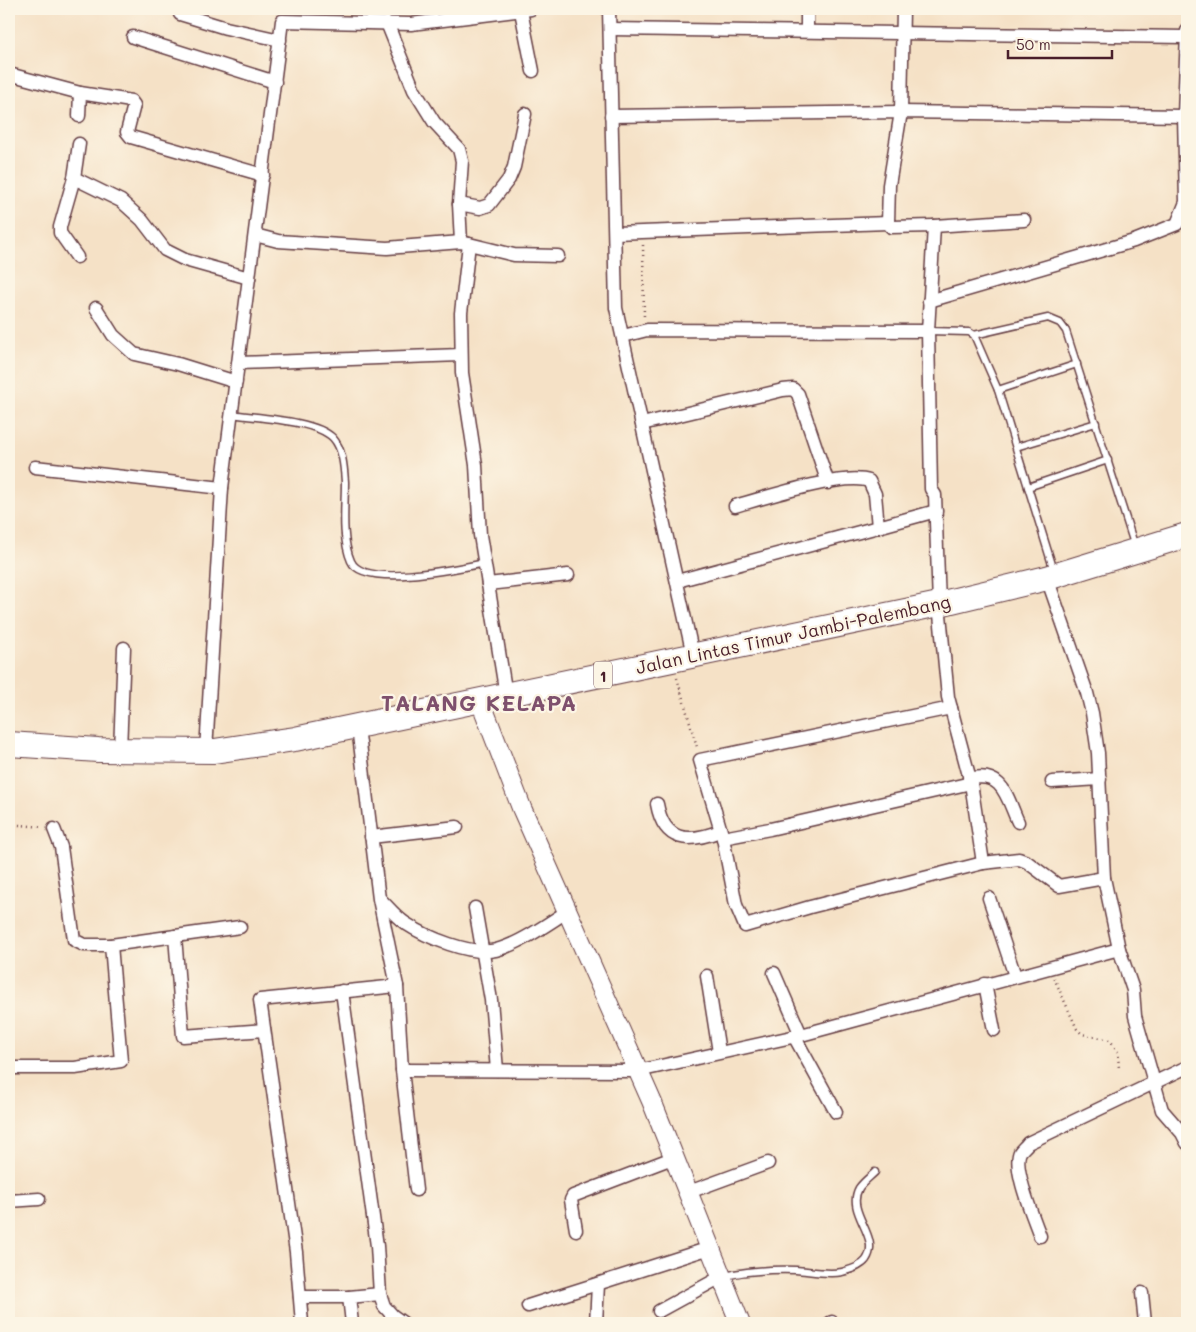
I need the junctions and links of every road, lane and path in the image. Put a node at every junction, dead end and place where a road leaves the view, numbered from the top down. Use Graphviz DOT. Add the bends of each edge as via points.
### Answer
graph roads {
  1 [pos="609,9"];
  2 [pos="807,9"];
  3 [pos="903,9"];
  4 [pos="526,10"];
  5 [pos="498,11"];
  6 [pos="180,14"];
  7 [pos="283,15"];
  8 [pos="388,23"];
  9 [pos="610,29"];
  10 [pos="807,30"];
  11 [pos="902,32"];
  12 [pos="1186,34"];
  13 [pos="133,36"];
  14 [pos="280,40"];
  15 [pos="533,71"];
  16 [pos="9,74"];
  17 [pos="275,82"];
  18 [pos="80,93"];
  19 [pos="901,112"];
  20 [pos="525,114"];
  21 [pos="79,116"];
  22 [pos="612,116"];
  23 [pos="1184,116"];
  24 [pos="79,144"];
  25 [pos="263,175"];
  26 [pos="74,178"];
  27 [pos="459,204"];
  28 [pos="1024,220"];
  29 [pos="888,223"];
  30 [pos="934,226"];
  31 [pos="642,232"];
  32 [pos="615,234"];
  33 [pos="255,235"];
  34 [pos="465,243"];
  35 [pos="558,256"];
  36 [pos="77,257"];
  37 [pos="249,278"];
  38 [pos="929,301"];
  39 [pos="96,308"];
  40 [pos="647,330"];
  41 [pos="928,331"];
  42 [pos="974,335"];
  43 [pos="623,336"];
  44 [pos="461,355"];
  45 [pos="238,363"];
  46 [pos="1077,364"];
  47 [pos="236,382"];
  48 [pos="998,390"];
  49 [pos="231,414"];
  50 [pos="1096,423"];
  51 [pos="642,424"];
  52 [pos="1016,446"];
  53 [pos="1108,460"];
  54 [pos="35,467"];
  55 [pos="828,483"];
  56 [pos="1028,487"];
  57 [pos="222,488"];
  58 [pos="735,506"];
  59 [pos="936,511"];
  60 [pos="878,527"];
  61 [pos="1187,535"];
  62 [pos="1137,552"];
  63 [pos="485,563"];
  64 [pos="568,575"];
  65 [pos="1051,577"];
  66 [pos="677,581"];
  67 [pos="488,584"];
  68 [pos="939,604"];
  69 [pos="124,648"];
  70 [pos="682,658"];
  71 [pos="506,695"];
  72 [pos="480,700"];
  73 [pos="951,708"];
  74 [pos="358,727"];
  75 [pos="9,744"];
  76 [pos="120,750"];
  77 [pos="206,752"];
  78 [pos="700,760"];
  79 [pos="1100,779"];
  80 [pos="970,781"];
  81 [pos="1052,782"];
  82 [pos="657,804"];
  83 [pos="1018,822"];
  84 [pos="9,824"];
  85 [pos="457,826"];
  86 [pos="54,829"];
  87 [pos="721,834"];
  88 [pos="371,837"];
  89 [pos="983,863"];
  90 [pos="1104,878"];
  91 [pos="989,898"];
  92 [pos="379,899"];
  93 [pos="476,908"];
  94 [pos="568,911"];
  95 [pos="240,927"];
  96 [pos="174,936"];
  97 [pos="110,944"];
  98 [pos="1119,949"];
  99 [pos="482,950"];
  100 [pos="1049,968"];
  101 [pos="774,973"];
  102 [pos="707,976"];
  103 [pos="1015,976"];
  104 [pos="985,984"];
  105 [pos="397,986"];
  106 [pos="342,991"];
  107 [pos="264,1030"];
  108 [pos="994,1030"];
  109 [pos="797,1035"];
  110 [pos="719,1052"];
  111 [pos="1187,1067"];
  112 [pos="9,1068"];
  113 [pos="402,1070"];
  114 [pos="497,1070"];
  115 [pos="1119,1070"];
  116 [pos="638,1071"];
  117 [pos="1155,1083"];
  118 [pos="836,1112"];
  119 [pos="1187,1143"];
  120 [pos="674,1157"];
  121 [pos="768,1163"];
  122 [pos="875,1172"];
  123 [pos="416,1190"];
  124 [pos="689,1192"];
  125 [pos="39,1199"];
  126 [pos="9,1201"];
  127 [pos="576,1230"];
  128 [pos="1040,1236"];
  129 [pos="710,1248"];
  130 [pos="721,1276"];
  131 [pos="598,1284"];
  132 [pos="1142,1293"];
  133 [pos="380,1294"];
  134 [pos="300,1297"];
  135 [pos="349,1298"];
  136 [pos="528,1306"];
  137 [pos="659,1311"];
  138 [pos="302,1323"];
  139 [pos="352,1323"];
  140 [pos="403,1323"];
  141 [pos="596,1323"];
  142 [pos="740,1323"];
  143 [pos="1144,1323"];
  1 -- 9 [label="street"];
  2 -- 10 [label="street"];
  3 -- 11 [label="street"];
  4 -- 5 [label="street"];
  4 -- 15 [label="street"];
  5 -- 8 [label="street" via="412,24"];
  6 -- 14 [label="street"];
  7 -- 8 [label="street"];
  7 -- 14 [label="street"];
  8 -- 27 [label="street" via="414,90 434,122 459,149 462,161"];
  9 -- 10 [label="street"];
  9 -- 22 [label="street"];
  10 -- 11 [label="street"];
  11 -- 12 [label="street"];
  11 -- 19 [label="street"];
  12 -- 23 [label="street"];
  13 -- 17 [label="street"];
  14 -- 17 [label="street"];
  16 -- 18 [label="street"];
  17 -- 25 [label="street"];
  18 -- 21 [label="street"];
  18 -- 25 [label="street" via="132,100 134,105 128,132 131,137"];
  19 -- 22 [label="street"];
  19 -- 23 [label="street"];
  19 -- 29 [label="street" via="889,185"];
  20 -- 27 [label="street" via="510,179 485,207"];
  22 -- 32 [label="street"];
  23 -- 38 [label="street" via="1186,202 1177,224 1134,241"];
  24 -- 26 [label="street"];
  25 -- 33 [label="street"];
  26 -- 36 [label="street" via="60,233"];
  26 -- 37 [label="street" via="121,201 142,220 164,250 185,260"];
  27 -- 34 [label="street"];
  28 -- 30 [label="street"];
  29 -- 30 [label="street" via="893,227"];
  29 -- 31 [label="street"];
  30 -- 38 [label="street"];
  31 -- 32 [label="street"];
  31 -- 40 [label="path"];
  32 -- 43 [label="street" via="616,308"];
  33 -- 34 [label="street" via="278,241 387,248"];
  33 -- 37 [label="street"];
  34 -- 35 [label="street" via="514,256"];
  34 -- 44 [label="street"];
  37 -- 45 [label="street"];
  38 -- 41 [label="street"];
  39 -- 47 [label="street" via="113,335 134,354"];
  40 -- 41 [label="street"];
  40 -- 43 [label="street"];
  41 -- 42 [label="lane" via="969,332"];
  41 -- 59 [label="street" via="931,490 935,495"];
  42 -- 46 [label="lane" via="1054,319 1066,331"];
  42 -- 48 [label="lane"];
  43 -- 51 [label="street"];
  44 -- 45 [label="street"];
  44 -- 63 [label="street"];
  45 -- 47 [label="street"];
  46 -- 48 [label="lane"];
  46 -- 50 [label="lane"];
  47 -- 49 [label="street"];
  48 -- 52 [label="lane"];
  49 -- 57 [label="street"];
  49 -- 63 [label="lane" via="314,427 333,438 344,469 348,550 351,561 362,572 386,575"];
  50 -- 52 [label="lane"];
  50 -- 53 [label="lane"];
  51 -- 55 [label="street" via="793,389 798,394"];
  51 -- 66 [label="street"];
  52 -- 56 [label="lane"];
  53 -- 56 [label="lane"];
  53 -- 62 [label="lane"];
  54 -- 57 [label="street"];
  55 -- 58 [label="street"];
  55 -- 60 [label="street" via="860,478 869,482 875,494"];
  56 -- 65 [label="lane"];
  57 -- 77 [label="street"];
  59 -- 60 [label="street"];
  59 -- 68 [label="street"];
  60 -- 66 [label="street"];
  61 -- 62 [label="highway, Jalan Lintas Timur Jambi-Palembang / 1"];
  62 -- 65 [label="highway, Jalan Lintas Timur Jambi-Palembang / 1"];
  63 -- 67 [label="street"];
  64 -- 67 [label="street"];
  65 -- 68 [label="highway, Jalan Lintas Timur Jambi-Palembang / 1"];
  65 -- 79 [label="street" via="1087,693"];
  66 -- 70 [label="street"];
  67 -- 71 [label="street"];
  68 -- 70 [label="highway, Jalan Lintas Timur Jambi-Palembang / 1"];
  68 -- 73 [label="street"];
  69 -- 76 [label="street"];
  70 -- 71 [label="highway, Jalan Lintas Timur Jambi-Palembang / 1"];
  70 -- 78 [label="path"];
  71 -- 72 [label="highway, Jalan Lintas Timur Jambi-Palembang / 1"];
  72 -- 74 [label="highway, Jalan Lintas Timur Jambi-Palembang / 1"];
  72 -- 94 [label="street" via="522,808"];
  73 -- 78 [label="street"];
  73 -- 80 [label="street"];
  74 -- 77 [label="highway, Jalan Lintas Timur Jambi-Palembang / 1"];
  74 -- 88 [label="street"];
  75 -- 76 [label="highway, Jalan Lintas Timur Jambi-Palembang / 1"];
  76 -- 77 [label="highway, Jalan Lintas Timur Jambi-Palembang / 1"];
  78 -- 87 [label="street"];
  79 -- 81 [label="street"];
  79 -- 90 [label="street"];
  80 -- 83 [label="street" via="985,777 996,780"];
  80 -- 87 [label="street" via="770,829"];
  80 -- 89 [label="street"];
  82 -- 87 [label="street" via="662,824 674,835 690,840"];
  84 -- 86 [label="path"];
  85 -- 88 [label="street"];
  86 -- 97 [label="street" via="61,847 74,940 84,945"];
  87 -- 89 [label="street" via="736,905 745,926"];
  88 -- 92 [label="street"];
  89 -- 90 [label="street" via="1019,859 1059,886"];
  90 -- 98 [label="street"];
  91 -- 103 [label="street"];
  92 -- 99 [label="street" via="404,922 431,938"];
  92 -- 105 [label="street"];
  93 -- 99 [label="street"];
  94 -- 99 [label="street" via="496,950"];
  94 -- 116 [label="street"];
  95 -- 96 [label="street"];
  96 -- 97 [label="street"];
  96 -- 107 [label="street" via="183,1036"];
  97 -- 112 [label="street" via="121,1060 74,1068"];
  98 -- 100 [label="street"];
  98 -- 117 [label="street" via="1133,990 1135,1016"];
  99 -- 114 [label="street" via="491,1000"];
  100 -- 103 [label="street"];
  100 -- 115 [label="path" via="1077,1029 1082,1034 1110,1040 1118,1052"];
  101 -- 109 [label="street"];
  102 -- 110 [label="street"];
  103 -- 104 [label="street"];
  104 -- 108 [label="street"];
  104 -- 109 [label="street"];
  105 -- 106 [label="street"];
  105 -- 113 [label="street"];
  106 -- 107 [label="street" via="260,1000"];
  106 -- 133 [label="street" via="378,1246"];
  107 -- 134 [label="street"];
  109 -- 110 [label="street"];
  109 -- 118 [label="street"];
  110 -- 116 [label="street"];
  111 -- 117 [label="street"];
  113 -- 114 [label="street"];
  113 -- 123 [label="street"];
  114 -- 116 [label="street"];
  116 -- 120 [label="street"];
  117 -- 119 [label="street" via="1162,1110"];
  117 -- 128 [label="street" via="1028,1143 1020,1152 1022,1186"];
  120 -- 124 [label="street"];
  120 -- 127 [label="street" via="573,1196"];
  121 -- 124 [label="street"];
  122 -- 130 [label="lane" via="856,1194 855,1204 870,1248 866,1260 858,1266 841,1272 751,1270"];
  124 -- 129 [label="street"];
  125 -- 126 [label="street"];
  129 -- 130 [label="street"];
  129 -- 131 [label="street"];
  130 -- 137 [label="street"];
  130 -- 142 [label="street"];
  131 -- 136 [label="street"];
  131 -- 141 [label="street"];
  132 -- 143 [label="street"];
  133 -- 135 [label="street"];
  133 -- 140 [label="street" via="384,1306"];
  134 -- 135 [label="street"];
  134 -- 138 [label="street"];
  135 -- 139 [label="street"];
}
